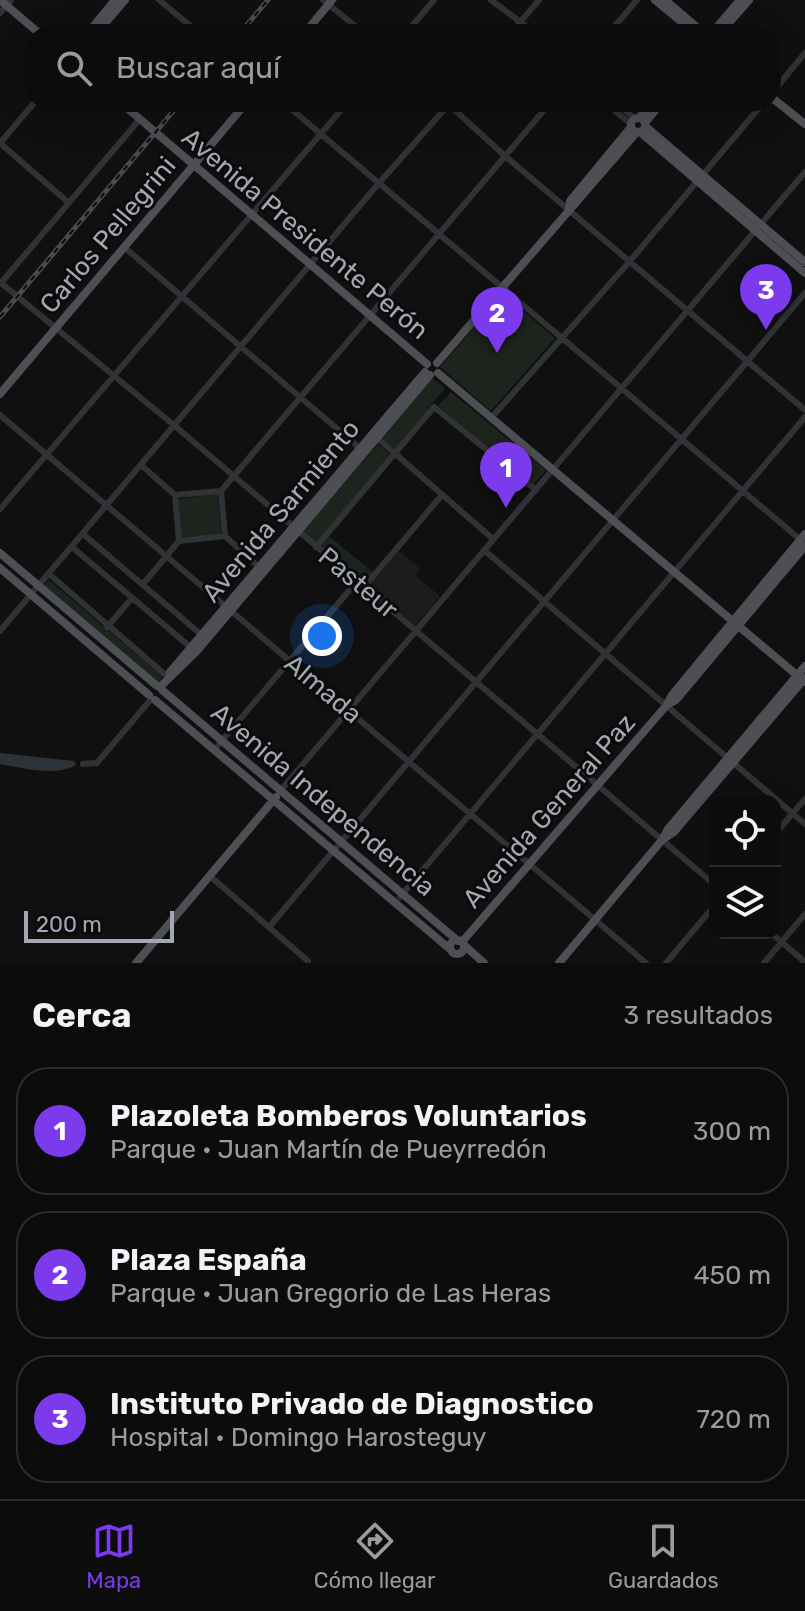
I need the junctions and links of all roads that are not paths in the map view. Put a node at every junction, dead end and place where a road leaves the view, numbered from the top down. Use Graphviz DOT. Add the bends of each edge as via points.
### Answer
graph roads {
  1 [pos="115,0"];
  2 [pos="125,0"];
  3 [pos="159,0"];
  4 [pos="434,0"];
  5 [pos="491,0"];
  6 [pos="539,0"];
  7 [pos="637,0"];
  8 [pos="655,0"];
  9 [pos="665,0"];
  10 [pos="740,0"];
  11 [pos="749,0"];
  12 [pos="6,2"];
  13 [pos="328,2"];
  14 [pos="0,13"];
  15 [pos="519,23"];
  16 [pos="29,24"];
  17 [pos="95,24"];
  18 [pos="105,24"];
  19 [pos="186,24"];
  20 [pos="312,24"];
  21 [pos="353,24"];
  22 [pos="414,24"];
  23 [pos="617,24"];
  24 [pos="684,24"];
  25 [pos="695,24"];
  26 [pos="717,24"];
  27 [pos="728,24"];
  28 [pos="805,53"];
  29 [pos="781,82"];
  30 [pos="781,100"];
  31 [pos="781,101"];
  32 [pos="26,112"];
  33 [pos="132,112"];
  34 [pos="238,112"];
  35 [pos="295,112"];
  36 [pos="340,112"];
  37 [pos="441,112"];
  38 [pos="459,112"];
  39 [pos="542,112"];
  40 [pos="619,112"];
  41 [pos="626,112"];
  42 [pos="646,112"];
  43 [pos="652,112"];
  44 [pos="756,112"];
  45 [pos="805,117"];
  46 [pos="139,120"];
  47 [pos="805,124"];
  48 [pos="638,125"];
  49 [pos="321,134"];
  50 [pos="0,143"];
  51 [pos="505,156"];
  52 [pos="194,164"];
  53 [pos="805,172"];
  54 [pos="700,178"];
  55 [pos="379,183"];
  56 [pos="69,203"];
  57 [pos="569,208"];
  58 [pos="252,214"];
  59 [pos="758,228"];
  60 [pos="439,234"];
  61 [pos="124,247"];
  62 [pos="630,261"];
  63 [pos="805,262"];
  64 [pos="311,265"];
  65 [pos="805,273"];
  66 [pos="1,283"];
  67 [pos="502,287"];
  68 [pos="805,293"];
  69 [pos="183,297"];
  70 [pos="688,311"];
  71 [pos="370,315"];
  72 [pos="56,328"];
  73 [pos="561,337"];
  74 [pos="242,347"];
  75 [pos="747,361"];
  76 [pos="432,369"];
  77 [pos="115,377"];
  78 [pos="622,389"];
  79 [pos="0,394"];
  80 [pos="301,398"];
  81 [pos="805,410"];
  82 [pos="0,415"];
  83 [pos="492,417"];
  84 [pos="805,417"];
  85 [pos="175,426"];
  86 [pos="375,436"];
  87 [pos="681,439"];
  88 [pos="363,451"];
  89 [pos="47,454"];
  90 [pos="395,454"];
  91 [pos="141,465"];
  92 [pos="554,469"];
  93 [pos="234,478"];
  94 [pos="536,490"];
  95 [pos="221,491"];
  96 [pos="743,491"];
  97 [pos="175,495"];
  98 [pos="442,495"];
  99 [pos="107,505"];
  100 [pos="0,509"];
  101 [pos="613,520"];
  102 [pos="295,529"];
  103 [pos="83,534"];
  104 [pos="225,536"];
  105 [pos="493,539"];
  106 [pos="179,541"];
  107 [pos="804,541"];
  108 [pos="72,547"];
  109 [pos="316,547"];
  110 [pos="484,550"];
  111 [pos="0,553"];
  112 [pos="167,555"];
  113 [pos="0,568"];
  114 [pos="262,569"];
  115 [pos="674,572"];
  116 [pos="49,574"];
  117 [pos="358,580"];
  118 [pos="143,584"];
  119 [pos="39,586"];
  120 [pos="364,587"];
  121 [pos="31,595"];
  122 [pos="132,598"];
  123 [pos="544,601"];
  124 [pos="228,608"];
  125 [pos="736,623"];
  126 [pos="107,627"];
  127 [pos="0,631"];
  128 [pos="416,632"];
  129 [pos="204,637"];
  130 [pos="194,650"];
  131 [pos="605,653"];
  132 [pos="289,662"];
  133 [pos="805,666"];
  134 [pos="169,678"];
  135 [pos="802,679"];
  136 [pos="475,682"];
  137 [pos="160,688"];
  138 [pos="152,698"];
  139 [pos="666,706"];
  140 [pos="348,712"];
  141 [pos="537,734"];
  142 [pos="222,740"];
  143 [pos="214,750"];
  144 [pos="730,760"];
  145 [pos="408,762"];
  146 [pos="83,764"];
  147 [pos="598,786"];
  148 [pos="281,790"];
  149 [pos="805,799"];
  150 [pos="273,800"];
  151 [pos="793,813"];
  152 [pos="470,814"];
  153 [pos="805,824"];
  154 [pos="781,827"];
  155 [pos="662,840"];
  156 [pos="341,841"];
  157 [pos="333,851"];
  158 [pos="530,865"];
  159 [pos="210,876"];
  160 [pos="709,880"];
  161 [pos="403,893"];
  162 [pos="395,904"];
  163 [pos="709,912"];
  164 [pos="805,914"];
  165 [pos="596,920"];
  166 [pos="269,927"];
  167 [pos="778,939"];
  168 [pos="782,942"];
  169 [pos="461,943"];
  170 [pos="453,952"];
  171 [pos="141,961"];
  172 [pos="308,961"];
  173 [pos="805,962"];
  174 [pos="468,963"];
  175 [pos="484,963"];
  176 [pos="559,963"];
  177 [pos="646,963"];
  178 [pos="666,963"];
  179 [pos="764,963"];
  1 -- 17 [label="main road"];
  2 -- 18 [label="main road"];
  3 -- 19 [label="street"];
  4 -- 22 [label="street"];
  5 -- 15 [label="street"];
  6 -- 15 [label="street"];
  7 -- 23 [label="street"];
  8 -- 24 [label="main road"];
  9 -- 25 [label="main road"];
  10 -- 26 [label="main road"];
  11 -- 27 [label="main road"];
  12 -- 14 [label="street"];
  12 -- 16 [label="main road"];
  13 -- 20 [label="main road"];
  13 -- 21 [label="street"];
  28 -- 29 [label="street"];
  30 -- 45 [label="main road"];
  31 -- 47 [label="main road"];
  32 -- 50 [label="street"];
  33 -- 46 [label="main road, Avenida Presidente Perón"];
  34 -- 52 [label="main road, Carlos Pellegrini"];
  35 -- 49 [label="street"];
  36 -- 49 [label="street"];
  37 -- 55 [label="street"];
  38 -- 51 [label="street"];
  39 -- 51 [label="street"];
  40 -- 48 [label="street"];
  41 -- 48 [label="street"];
  42 -- 48 [label="main road, Avenida Sarmiento"];
  43 -- 48 [label="main road, Avenida Sarmiento"];
  44 -- 54 [label="street"];
  46 -- 52 [label="main road, Avenida Presidente Perón"];
  46 -- 56 [label="street"];
  48 -- 54 [label="main road"];
  48 -- 57 [label="main road, Avenida Sarmiento"];
  49 -- 55 [label="street"];
  49 -- 58 [label="street"];
  50 -- 56 [label="street"];
  51 -- 57 [label="street"];
  51 -- 60 [label="street"];
  52 -- 58 [label="main road, Avenida Presidente Perón"];
  52 -- 61 [label="main road, Carlos Pellegrini"];
  53 -- 59 [label="street"];
  54 -- 59 [label="main road"];
  54 -- 62 [label="street"];
  55 -- 60 [label="street"];
  55 -- 64 [label="street"];
  56 -- 66 [label="street"];
  57 -- 62 [label="street"];
  57 -- 67 [label="main road, Avenida Sarmiento"];
  58 -- 64 [label="main road, Avenida Presidente Perón"];
  58 -- 69 [label="street"];
  59 -- 63 [label="main road"];
  59 -- 65 [label="main road"];
  59 -- 70 [label="street"];
  60 -- 67 [label="street"];
  60 -- 71 [label="street"];
  61 -- 69 [label="street"];
  61 -- 72 [label="main road, Carlos Pellegrini"];
  62 -- 70 [label="street"];
  62 -- 73 [label="street"];
  64 -- 71 [label="main road, Avenida Presidente Perón"];
  64 -- 74 [label="street"];
  66 -- 72 [label="street, Pasteur"];
  67 -- 73 [label="street"];
  67 -- 76 [label="main road, Avenida Sarmiento"];
  68 -- 75 [label="street"];
  69 -- 74 [label="street"];
  69 -- 77 [label="street"];
  70 -- 75 [label="street"];
  70 -- 78 [label="street"];
  71 -- 76 [label="main road, Avenida Presidente Perón"];
  71 -- 80 [label="street"];
  72 -- 77 [label="street, Pasteur"];
  72 -- 79 [label="main road, Carlos Pellegrini"];
  73 -- 78 [label="street"];
  73 -- 83 [label="street"];
  74 -- 80 [label="street"];
  74 -- 85 [label="street"];
  75 -- 81 [label="street"];
  75 -- 87 [label="street"];
  76 -- 83 [label="main road, Avenida Presidente Perón"];
  76 -- 86 [label="main road, Avenida Sarmiento"];
  77 -- 85 [label="street, Pasteur"];
  77 -- 89 [label="street"];
  78 -- 87 [label="street"];
  78 -- 92 [label="street"];
  80 -- 88 [label="street"];
  80 -- 93 [label="street"];
  82 -- 89 [label="street, Almada"];
  83 -- 92 [label="main road, Avenida Presidente Perón"];
  84 -- 96 [label="street"];
  85 -- 91 [label="street"];
  85 -- 93 [label="street, Pasteur"];
  86 -- 88 [label="main road, Avenida Sarmiento"];
  86 -- 90 [label="street"];
  87 -- 96 [label="street"];
  87 -- 101 [label="street"];
  88 -- 102 [label="main road, Avenida Sarmiento"];
  89 -- 99 [label="street, Almada"];
  89 -- 100 [label="street"];
  90 -- 94 [label="street" via="434,407"];
  90 -- 98 [label="street"];
  90 -- 109 [label="street"];
  91 -- 97 [label="street"];
  91 -- 99 [label="street"];
  92 -- 94 [label="street"];
  92 -- 101 [label="main road, Avenida Presidente Perón"];
  93 -- 95 [label="street"];
  93 -- 102 [label="street, Pasteur"];
  94 -- 105 [label="street"];
  95 -- 97 [label="street"];
  95 -- 104 [label="street"];
  96 -- 107 [label="street"];
  96 -- 115 [label="street"];
  97 -- 106 [label="street"];
  98 -- 105 [label="street"];
  98 -- 120 [label="street"];
  99 -- 103 [label="street"];
  99 -- 112 [label="street, Almada"];
  101 -- 115 [label="main road, Avenida Presidente Perón"];
  101 -- 123 [label="street"];
  102 -- 109 [label="street, Pasteur"];
  102 -- 114 [label="main road, Avenida Sarmiento"];
  103 -- 108 [label="street"];
  103 -- 118 [label="street"];
  104 -- 106 [label="street"];
  104 -- 114 [label="street"];
  105 -- 110 [label="street"];
  106 -- 112 [label="street"];
  107 -- 125 [label="main road, Avenida General Paz"];
  108 -- 116 [label="street"];
  108 -- 122 [label="street"];
  109 -- 117 [label="street, Pasteur"];
  110 -- 123 [label="street"];
  110 -- 128 [label="street"];
  111 -- 119 [label="main road, Avenida Independencia"];
  112 -- 118 [label="street"];
  112 -- 124 [label="street, Almada"];
  113 -- 121 [label="main road, Avenida Independencia"];
  114 -- 124 [label="main road, Avenida Sarmiento"];
  115 -- 125 [label="main road, Avenida Presidente Perón"];
  115 -- 131 [label="street"];
  116 -- 119 [label="street"];
  116 -- 126 [label="street"];
  117 -- 120 [label="street, Pasteur"];
  117 -- 132 [label="street"];
  118 -- 129 [label="street"];
  119 -- 121 [label="street"];
  119 -- 137 [label="main road, Avenida Independencia"];
  120 -- 128 [label="street, Pasteur"];
  121 -- 127 [label="street"];
  121 -- 138 [label="main road, Avenida Independencia"];
  122 -- 126 [label="street"];
  122 -- 130 [label="street"];
  123 -- 131 [label="street"];
  123 -- 136 [label="street"];
  124 -- 129 [label="main road, Avenida Sarmiento"];
  124 -- 132 [label="street, Almada"];
  125 -- 135 [label="main road, Avenida Presidente Perón"];
  125 -- 139 [label="main road, Avenida General Paz"];
  126 -- 134 [label="street"];
  128 -- 136 [label="street, Pasteur"];
  128 -- 140 [label="street"];
  129 -- 130 [label="main road, Avenida Sarmiento"];
  130 -- 134 [label="main road, Avenida Sarmiento"];
  131 -- 139 [label="street"];
  131 -- 141 [label="street"];
  132 -- 140 [label="street, Almada"];
  132 -- 142 [label="street"];
  133 -- 135 [label="main road"];
  134 -- 137 [label="main road, Avenida Sarmiento"];
  135 -- 144 [label="main road"];
  136 -- 141 [label="street, Pasteur"];
  136 -- 145 [label="street"];
  137 -- 138 [label="main road, Avenida Sarmiento" via="151,687"];
  137 -- 142 [label="main road, Avenida Independencia"];
  138 -- 143 [label="main road, Avenida Independencia"];
  138 -- 146 [label="street" via="97,763"];
  139 -- 144 [label="street"];
  139 -- 147 [label="main road, Avenida General Paz"];
  140 -- 145 [label="street, Almada"];
  140 -- 148 [label="street"];
  141 -- 147 [label="street, Pasteur"];
  141 -- 152 [label="street"];
  142 -- 143 [label="street"];
  142 -- 148 [label="main road, Avenida Independencia"];
  143 -- 150 [label="main road, Avenida Independencia"];
  144 -- 151 [label="street"];
  144 -- 155 [label="main road"];
  145 -- 152 [label="street, Almada"];
  145 -- 156 [label="street"];
  147 -- 155 [label="street, Pasteur"];
  147 -- 158 [label="main road, Avenida General Paz"];
  148 -- 150 [label="main road"];
  148 -- 156 [label="main road, Avenida Independencia"];
  149 -- 151 [label="street"];
  150 -- 157 [label="main road, Avenida Independencia"];
  150 -- 159 [label="main road"];
  151 -- 153 [label="street"];
  151 -- 154 [label="street"];
  152 -- 158 [label="street, Almada"];
  152 -- 161 [label="street"];
  155 -- 160 [label="street, Pasteur"];
  155 -- 165 [label="main road"];
  156 -- 157 [label="street"];
  156 -- 161 [label="main road, Avenida Independencia"];
  157 -- 162 [label="main road, Avenida Independencia"];
  157 -- 166 [label="street"];
  158 -- 165 [label="street, Almada"];
  158 -- 169 [label="main road, Avenida General Paz"];
  159 -- 166 [label="street"];
  159 -- 171 [label="main road"];
  161 -- 162 [label="street"];
  161 -- 169 [label="main road, Avenida Independencia"];
  162 -- 170 [label="main road, Avenida Independencia"];
  163 -- 178 [label="street"];
  164 -- 168 [label="street"];
  165 -- 176 [label="main road"];
  165 -- 177 [label="street, Almada"];
  166 -- 172 [label="street"];
  167 -- 168 [label="street"];
  168 -- 173 [label="street"];
  168 -- 179 [label="street"];
  169 -- 170 [label="main road, Avenida General Paz" via="453,942"];
  169 -- 175 [label="main road, Avenida Independencia"];
  170 -- 174 [label="main road, Avenida Independencia"];
}
